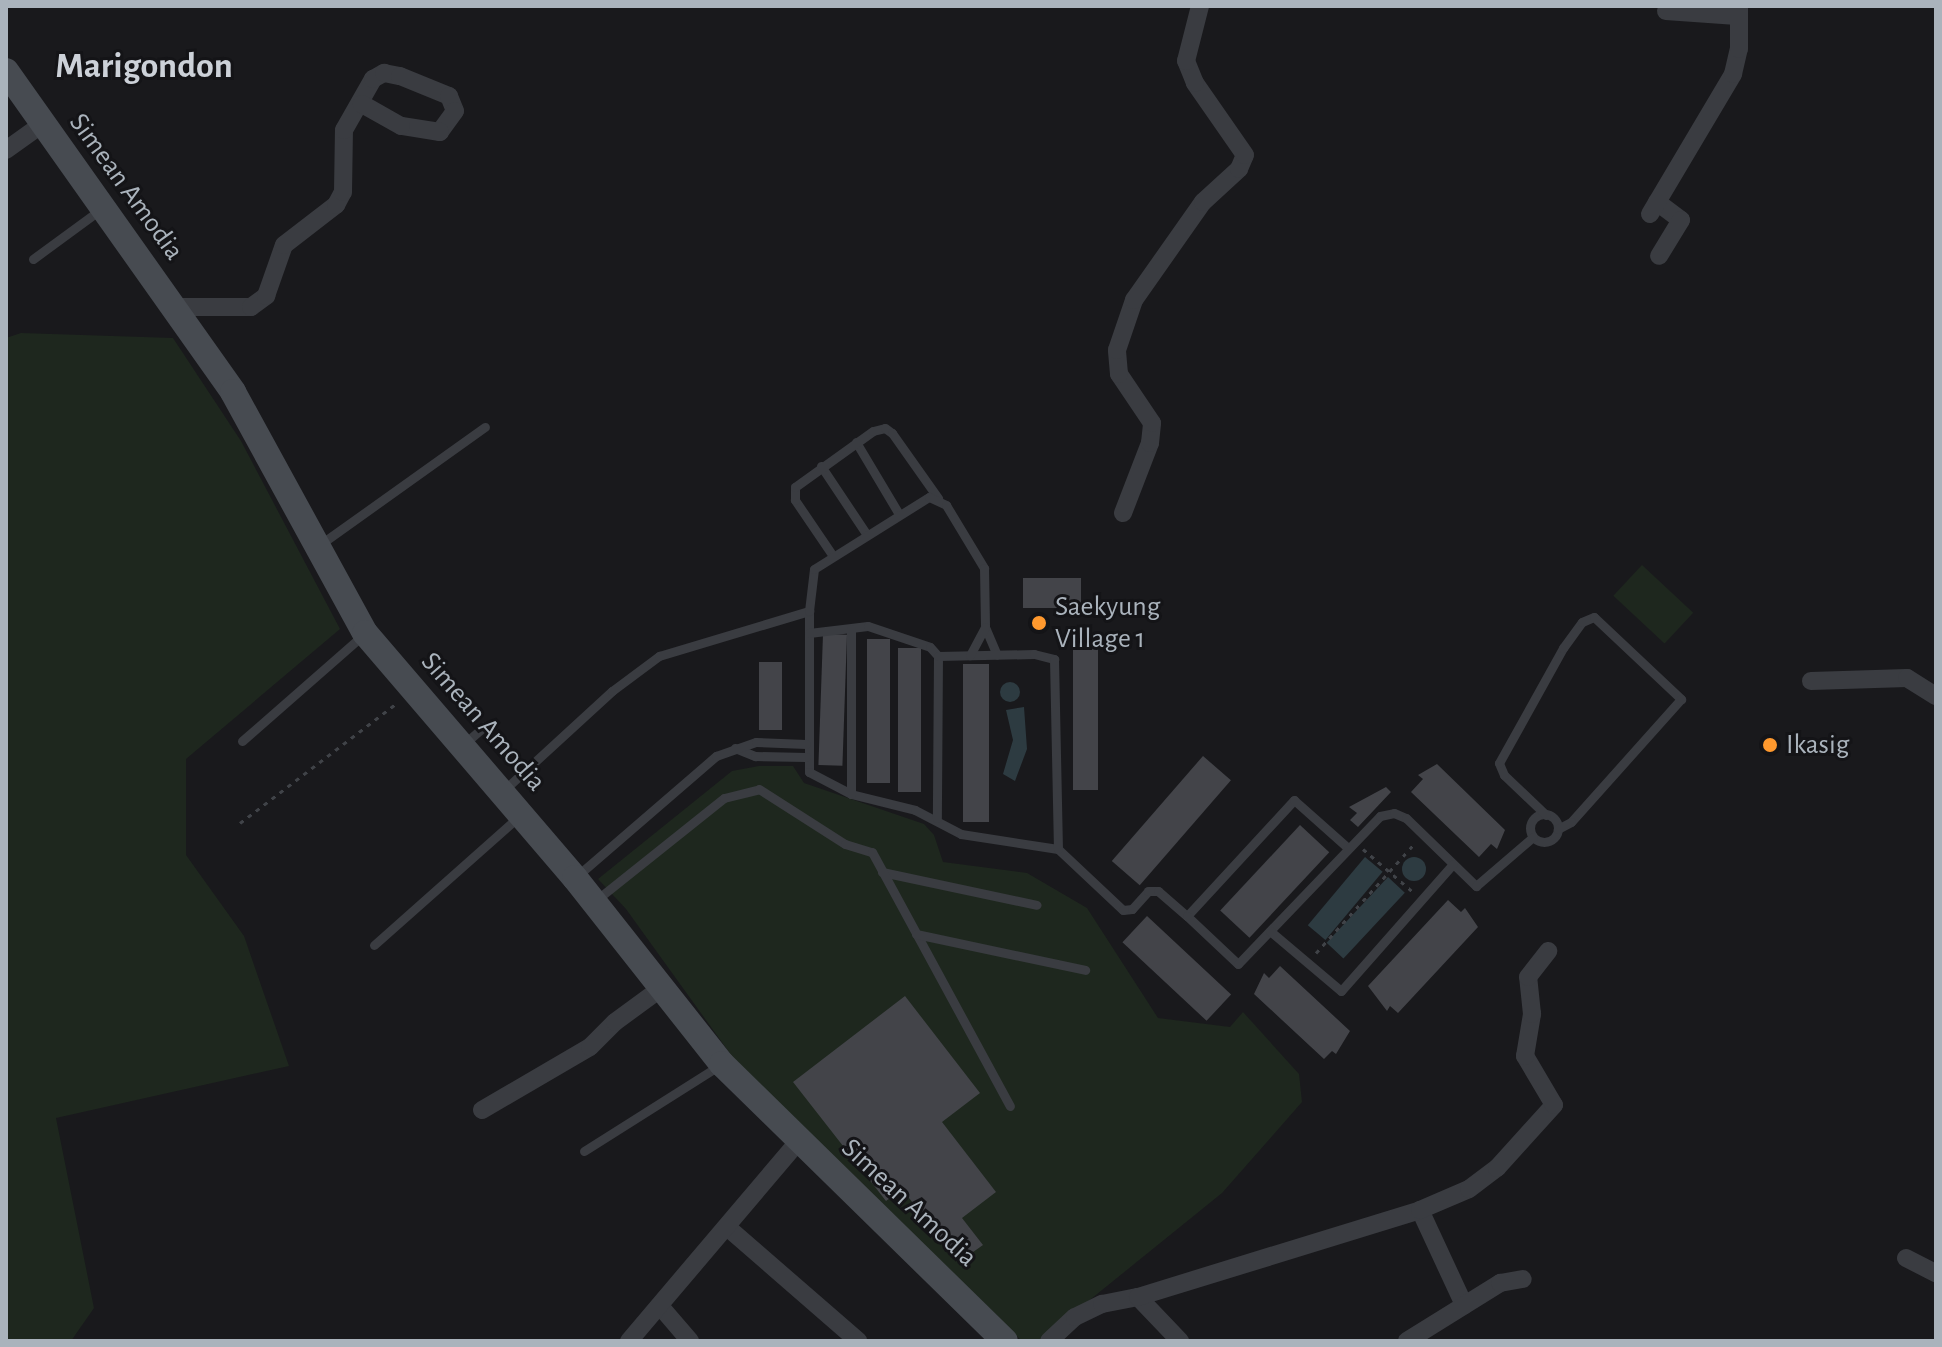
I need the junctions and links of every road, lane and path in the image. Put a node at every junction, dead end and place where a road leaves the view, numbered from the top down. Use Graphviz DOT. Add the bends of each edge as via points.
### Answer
graph roads {
  1 [pos="1200,6"];
  2 [pos="1666,11"];
  3 [pos="1738,11"];
  4 [pos="6,71"];
  5 [pos="362,104"];
  6 [pos="41,125"];
  7 [pos="6,150"];
  8 [pos="100,210"];
  9 [pos="1659,256"];
  10 [pos="33,259"];
  11 [pos="174,307"];
  12 [pos="485,427"];
  13 [pos="856,442"];
  14 [pos="821,466"];
  15 [pos="938,498"];
  16 [pos="1123,513"];
  17 [pos="899,514"];
  18 [pos="867,535"];
  19 [pos="316,548"];
  20 [pos="833,556"];
  21 [pos="809,611"];
  22 [pos="985,627"];
  23 [pos="851,629"];
  24 [pos="365,633"];
  25 [pos="809,633"];
  26 [pos="970,655"];
  27 [pos="997,655"];
  28 [pos="938,656"];
  29 [pos="1811,681"];
  30 [pos="413,691"];
  31 [pos="1936,696"];
  32 [pos="485,726"];
  33 [pos="242,741"];
  34 [pos="806,744"];
  35 [pos="462,746"];
  36 [pos="735,748"];
  37 [pos="806,757"];
  38 [pos="501,792"];
  39 [pos="851,794"];
  40 [pos="521,815"];
  41 [pos="1546,815"];
  42 [pos="937,818"];
  43 [pos="240,823"];
  44 [pos="1558,829"];
  45 [pos="1423,834"];
  46 [pos="1533,837"];
  47 [pos="1351,845"];
  48 [pos="1058,849"];
  49 [pos="1453,864"];
  50 [pos="1388,871"];
  51 [pos="882,872"];
  52 [pos="575,878"];
  53 [pos="1422,900"];
  54 [pos="594,902"];
  55 [pos="1037,905"];
  56 [pos="1187,916"];
  57 [pos="1270,931"];
  58 [pos="916,934"];
  59 [pos="374,945"];
  60 [pos="1548,951"];
  61 [pos="1307,963"];
  62 [pos="1085,970"];
  63 [pos="664,986"];
  64 [pos="722,1064"];
  65 [pos="1010,1106"];
  66 [pos="482,1110"];
  67 [pos="797,1143"];
  68 [pos="584,1151"];
  69 [pos="1420,1210"];
  70 [pos="727,1227"];
  71 [pos="1906,1258"];
  72 [pos="1936,1273"];
  73 [pos="1523,1279"];
  74 [pos="1138,1297"];
  75 [pos="1464,1305"];
  76 [pos="660,1306"];
  77 [pos="629,1341"];
  78 [pos="690,1341"];
  79 [pos="858,1341"];
  80 [pos="1005,1341"];
  81 [pos="1049,1341"];
  82 [pos="1180,1341"];
  83 [pos="1407,1341"];
  1 -- 16 [label="street" via="1186,61 1195,83 1245,155 1239,169 1203,202 1130,313 1117,350 1119,374 1152,423 1150,443"];
  2 -- 3 [label="street"];
  3 -- 9 [label="street" via="1739,49 1733,74 1654,208 1681,220"];
  4 -- 6 [label="street, Simean Amodia"];
  5 -- 5 [label="street" via="401,126 440,132 455,111 449,96 384,73 368,84"];
  5 -- 11 [label="street" via="344,130 343,192 336,205 284,245 266,296 251,307"];
  6 -- 7 [label="street"];
  6 -- 8 [label="street, Simean Amodia"];
  8 -- 10 [label="lane"];
  8 -- 11 [label="street, Simean Amodia"];
  11 -- 19 [label="street, Simean Amodia" via="259,434"];
  12 -- 19 [label="lane"];
  13 -- 14 [label="lane"];
  13 -- 15 [label="lane" via="885,428"];
  13 -- 17 [label="lane"];
  14 -- 18 [label="lane"];
  14 -- 20 [label="lane" via="800,480 795,500"];
  15 -- 17 [label="lane" via="929,497"];
  15 -- 22 [label="lane" via="984,568"];
  17 -- 18 [label="lane"];
  18 -- 20 [label="lane"];
  19 -- 24 [label="street, Simean Amodia"];
  20 -- 21 [label="lane" via="814,569"];
  21 -- 25 [label="lane"];
  21 -- 38 [label="lane" via="659,656 640,667"];
  22 -- 26 [label="lane"];
  22 -- 27 [label="lane"];
  23 -- 25 [label="lane"];
  23 -- 28 [label="lane" via="868,626 910,639"];
  23 -- 39 [label="lane"];
  24 -- 30 [label="street, Simean Amodia"];
  24 -- 33 [label="lane"];
  25 -- 34 [label="lane"];
  26 -- 27 [label="lane"];
  26 -- 28 [label="lane"];
  27 -- 48 [label="lane" via="1054,659"];
  28 -- 42 [label="lane"];
  29 -- 31 [label="street" via="1907,678"];
  30 -- 35 [label="street, Simean Amodia"];
  30 -- 43 [label="path"];
  32 -- 35 [label="lane"];
  34 -- 36 [label="lane" via="756,742"];
  34 -- 37 [label="lane"];
  35 -- 38 [label="street, Simean Amodia"];
  36 -- 37 [label="lane" via="755,756"];
  36 -- 52 [label="lane" via="716,756"];
  37 -- 39 [label="lane" via="814,777"];
  38 -- 40 [label="street, Simean Amodia"];
  39 -- 42 [label="lane"];
  40 -- 52 [label="street, Simean Amodia"];
  40 -- 59 [label="lane"];
  41 -- 44 [label="lane"];
  41 -- 44 [label="lane" via="1504,775 1499,763 1563,648 1582,622 1594,617 1681,699 1571,822"];
  41 -- 46 [label="lane" via="1532,821"];
  42 -- 48 [label="lane" via="961,834"];
  44 -- 46 [label="lane" via="1545,842"];
  45 -- 47 [label="lane" via="1394,813 1380,816"];
  45 -- 49 [label="lane"];
  45 -- 50 [label="path"];
  46 -- 49 [label="lane" via="1476,886"];
  47 -- 50 [label="path"];
  47 -- 56 [label="lane" via="1294,800"];
  47 -- 57 [label="lane"];
  48 -- 56 [label="lane" via="1123,910 1132,909 1148,891 1158,891"];
  49 -- 53 [label="lane"];
  50 -- 53 [label="path"];
  50 -- 61 [label="path"];
  51 -- 54 [label="lane" via="872,852 845,844 759,789 724,798"];
  51 -- 55 [label="lane"];
  51 -- 58 [label="lane"];
  52 -- 54 [label="street, Simean Amodia"];
  53 -- 61 [label="lane" via="1341,991"];
  54 -- 63 [label="street, Simean Amodia"];
  56 -- 57 [label="lane" via="1238,964"];
  57 -- 61 [label="lane"];
  58 -- 62 [label="lane"];
  58 -- 65 [label="lane"];
  60 -- 69 [label="street" via="1528,977 1532,1014 1525,1056 1554,1105 1497,1168 1469,1189"];
  63 -- 64 [label="street, Simean Amodia"];
  63 -- 66 [label="street" via="590,1047"];
  64 -- 67 [label="street, Simean Amodia"];
  64 -- 68 [label="lane"];
  67 -- 70 [label="street"];
  67 -- 80 [label="street, Simean Amodia" via="905,1238"];
  69 -- 74 [label="street"];
  69 -- 75 [label="street"];
  70 -- 76 [label="street"];
  70 -- 79 [label="street"];
  71 -- 72 [label="street"];
  73 -- 75 [label="street" via="1500,1283"];
  74 -- 81 [label="street" via="1102,1304 1075,1317"];
  74 -- 82 [label="street"];
  75 -- 83 [label="street"];
  76 -- 77 [label="street"];
  76 -- 78 [label="street"];
}
